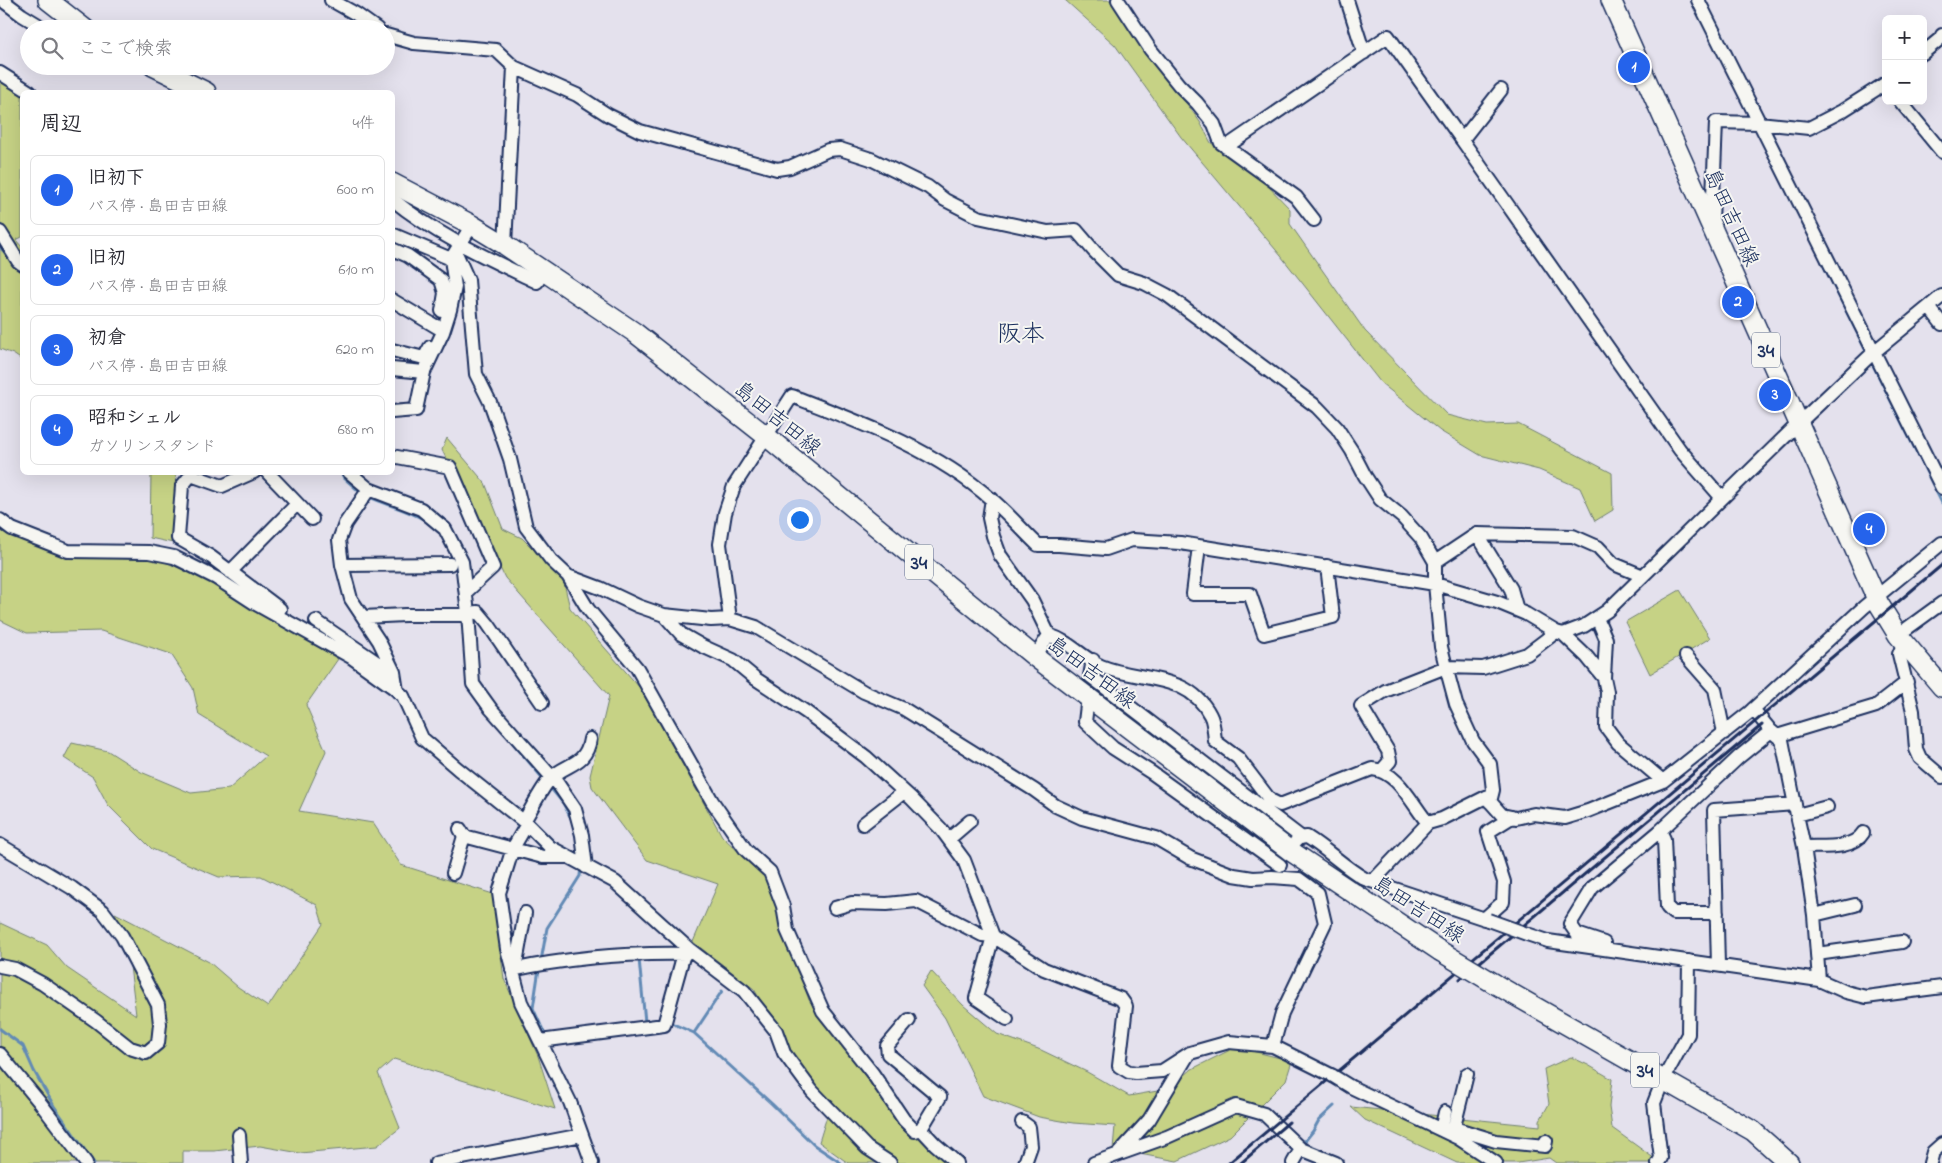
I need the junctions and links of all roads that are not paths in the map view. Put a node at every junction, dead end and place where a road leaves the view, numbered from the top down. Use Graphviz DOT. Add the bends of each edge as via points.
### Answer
graph roads {
  1 [pos="2,0"];
  2 [pos="48,0"];
  3 [pos="331,0"];
  4 [pos="1118,0"];
  5 [pos="1347,0"];
  6 [pos="1611,0"];
  7 [pos="1698,0"];
  8 [pos="30,20"];
  9 [pos="74,20"];
  10 [pos="364,20"];
  11 [pos="1942,37"];
  12 [pos="395,38"];
  13 [pos="1927,50"];
  14 [pos="1364,53"];
  15 [pos="514,67"];
  16 [pos="0,73"];
  17 [pos="171,75"];
  18 [pos="1882,86"];
  19 [pos="27,90"];
  20 [pos="202,90"];
  21 [pos="1502,90"];
  22 [pos="1903,105"];
  23 [pos="1759,123"];
  24 [pos="1462,140"];
  25 [pos="1226,147"];
  26 [pos="1942,152"];
  27 [pos="395,186"];
  28 [pos="395,201"];
  29 [pos="1314,220"];
  30 [pos="1712,228"];
  31 [pos="0,232"];
  32 [pos="395,234"];
  33 [pos="462,242"];
  34 [pos="505,245"];
  35 [pos="395,250"];
  36 [pos="20,262"];
  37 [pos="544,271"];
  38 [pos="1942,296"];
  39 [pos="395,302"];
  40 [pos="1929,307"];
  41 [pos="1942,324"];
  42 [pos="444,327"];
  43 [pos="395,351"];
  44 [pos="1874,352"];
  45 [pos="395,369"];
  46 [pos="424,372"];
  47 [pos="395,412"];
  48 [pos="1798,424"];
  49 [pos="766,436"];
  50 [pos="395,457"];
  51 [pos="191,475"];
  52 [pos="191,475"];
  53 [pos="247,475"];
  54 [pos="270,475"];
  55 [pos="352,475"];
  56 [pos="1942,488"];
  57 [pos="368,489"];
  58 [pos="1722,498"];
  59 [pos="992,500"];
  60 [pos="297,504"];
  61 [pos="312,519"];
  62 [pos="0,520"];
  63 [pos="1477,534"];
  64 [pos="1942,543"];
  65 [pos="1200,546"];
  66 [pos="1435,562"];
  67 [pos="450,564"];
  68 [pos="342,565"];
  69 [pos="1328,566"];
  70 [pos="230,572"];
  71 [pos="568,576"];
  72 [pos="1643,576"];
  73 [pos="1435,584"];
  74 [pos="466,592"];
  75 [pos="1876,598"];
  76 [pos="1942,603"];
  77 [pos="1517,610"];
  78 [pos="465,614"];
  79 [pos="664,615"];
  80 [pos="363,617"];
  81 [pos="1597,618"];
  82 [pos="730,619"];
  83 [pos="316,621"];
  84 [pos="297,626"];
  85 [pos="1560,633"];
  86 [pos="1049,635"];
  87 [pos="1901,639"];
  88 [pos="1686,656"];
  89 [pos="1034,657"];
  90 [pos="1092,660"];
  91 [pos="1446,667"];
  92 [pos="394,674"];
  93 [pos="1604,678"];
  94 [pos="1907,682"];
  95 [pos="1942,687"];
  96 [pos="397,691"];
  97 [pos="1088,697"];
  98 [pos="542,703"];
  99 [pos="1753,709"];
  100 [pos="1724,733"];
  101 [pos="1774,734"];
  102 [pos="590,739"];
  103 [pos="1382,770"];
  104 [pos="1942,777"];
  105 [pos="550,778"];
  106 [pos="1663,781"];
  107 [pos="1704,790"];
  108 [pos="904,792"];
  109 [pos="1490,802"];
  110 [pos="1827,806"];
  111 [pos="1796,809"];
  112 [pos="1714,810"];
  113 [pos="1512,817"];
  114 [pos="970,821"];
  115 [pos="526,822"];
  116 [pos="1428,823"];
  117 [pos="863,824"];
  118 [pos="1660,831"];
  119 [pos="1863,834"];
  120 [pos="948,839"];
  121 [pos="0,844"];
  122 [pos="513,848"];
  123 [pos="1804,848"];
  124 [pos="1290,851"];
  125 [pos="578,863"];
  126 [pos="453,873"];
  127 [pos="1272,877"];
  128 [pos="1374,881"];
  129 [pos="1855,905"];
  130 [pos="834,908"];
  131 [pos="1717,912"];
  132 [pos="525,913"];
  133 [pos="1814,915"];
  134 [pos="1486,920"];
  135 [pos="992,936"];
  136 [pos="1902,942"];
  137 [pos="687,952"];
  138 [pos="1817,954"];
  139 [pos="1644,955"];
  140 [pos="1689,961"];
  141 [pos="1718,964"];
  142 [pos="0,966"];
  143 [pos="513,969"];
  144 [pos="1819,980"];
  145 [pos="1942,986"];
  146 [pos="1007,1019"];
  147 [pos="909,1020"];
  148 [pos="545,1040"];
  149 [pos="1273,1046"];
  150 [pos="1190,1053"];
  151 [pos="0,1054"];
  152 [pos="1467,1074"];
  153 [pos="1663,1080"];
  154 [pos="1445,1112"];
  155 [pos="1022,1122"];
  156 [pos="921,1129"];
  157 [pos="1449,1131"];
  158 [pos="239,1135"];
  159 [pos="582,1136"];
  160 [pos="1546,1140"];
  161 [pos="1942,1144"];
  162 [pos="1298,1151"];
  163 [pos="1117,1155"];
  164 [pos="460,1161"];
  165 [pos="86,1163"];
  166 [pos="242,1163"];
  167 [pos="436,1163"];
  168 [pos="592,1163"];
  169 [pos="890,1163"];
  170 [pos="956,1163"];
  171 [pos="1024,1163"];
  172 [pos="1094,1163"];
  173 [pos="1336,1163"];
  174 [pos="1496,1163"];
  175 [pos="1658,1163"];
  176 [pos="1789,1163"];
  177 [pos="1930,1163"];
  1 -- 8 [label="street"];
  2 -- 9 [label="main road"];
  3 -- 10 [label="street"];
  4 -- 25 [label="street" via="1150,49 1214,124 1221,143"];
  5 -- 14 [label="street"];
  6 -- 30 [label="main road, 島田吉田線 / 34"];
  7 -- 23 [label="street"];
  11 -- 13 [label="street"];
  12 -- 15 [label="street" via="414,43 496,50"];
  14 -- 24 [label="street" via="1388,36"];
  14 -- 25 [label="street"];
  15 -- 34 [label="street"];
  15 -- 66 [label="street" via="577,95 608,116 640,131 777,169 790,167 828,150 840,149 871,159 928,187 944,200 978,217 1048,232 1076,230 1118,275 1167,295 1316,407 1337,428 1380,499 1421,538"];
  16 -- 19 [label="street"];
  17 -- 20 [label="main road"];
  18 -- 23 [label="street" via="1809,128"];
  21 -- 24 [label="street"];
  22 -- 26 [label="street"];
  23 -- 30 [label="street" via="1716,122"];
  23 -- 44 [label="street"];
  24 -- 58 [label="street" via="1680,450"];
  25 -- 29 [label="street" via="1296,197"];
  27 -- 33 [label="main road, 島田吉田線 / 34"];
  28 -- 33 [label="street"];
  30 -- 48 [label="main road, 島田吉田線 / 34"];
  31 -- 36 [label="street"];
  32 -- 33 [label="street"];
  33 -- 34 [label="main road, 島田吉田線 / 34"];
  33 -- 37 [label="street" via="537,282"];
  33 -- 42 [label="street" via="455,288"];
  33 -- 71 [label="street" via="476,374 490,402 510,459 526,527"];
  34 -- 37 [label="main road, 島田吉田線 / 34"];
  35 -- 42 [label="street" via="441,280"];
  37 -- 49 [label="main road, 島田吉田線 / 34" via="634,332"];
  38 -- 40 [label="street"];
  39 -- 42 [label="street" via="437,327"];
  40 -- 41 [label="street"];
  40 -- 44 [label="street"];
  42 -- 43 [label="street" via="424,358"];
  42 -- 46 [label="street"];
  44 -- 48 [label="street"];
  44 -- 56 [label="street"];
  45 -- 46 [label="street"];
  46 -- 47 [label="street" via="416,410"];
  48 -- 58 [label="street"];
  48 -- 75 [label="main road, 島田吉田線 / 34"];
  49 -- 59 [label="street" via="792,396 876,428 933,458"];
  49 -- 82 [label="street" via="734,486 725,514 720,544"];
  49 -- 89 [label="main road, 島田吉田線 / 34"];
  50 -- 74 [label="street" via="450,467 493,567"];
  51 -- 53 [label="street" via="222,486"];
  52 -- 70 [label="street" via="182,486 178,538"];
  54 -- 60 [label="street"];
  55 -- 57 [label="street"];
  57 -- 68 [label="street" via="345,524 340,540"];
  57 -- 74 [label="street" via="421,509 444,528 462,562"];
  58 -- 72 [label="street"];
  59 -- 65 [label="street" via="1038,545 1106,549 1132,540"];
  59 -- 86 [label="street" via="989,518 1000,555 1032,600"];
  60 -- 61 [label="street"];
  60 -- 70 [label="street"];
  62 -- 84 [label="street" via="12,529 68,551 149,552 174,557"];
  63 -- 66 [label="street"];
  63 -- 72 [label="street" via="1573,536 1598,547 1614,564"];
  63 -- 77 [label="street" via="1511,588"];
  64 -- 75 [label="street"];
  65 -- 69 [label="street"];
  65 -- 69 [label="street" via="1193,594 1250,594 1264,634 1333,617"];
  66 -- 73 [label="street"];
  67 -- 68 [label="street"];
  68 -- 80 [label="street" via="351,599"];
  69 -- 73 [label="street"];
  70 -- 84 [label="street" via="296,620"];
  71 -- 79 [label="street"];
  71 -- 156 [label="street" via="588,609 637,668 712,802 746,850 770,872 783,906 787,930 823,1011 873,1074 904,1120 915,1131"];
  72 -- 81 [label="street"];
  73 -- 77 [label="street"];
  73 -- 91 [label="street"];
  74 -- 78 [label="street"];
  75 -- 87 [label="main road, 島田吉田線 / 34"];
  75 -- 99 [label="street"];
  76 -- 87 [label="street"];
  77 -- 85 [label="street"];
  78 -- 80 [label="street"];
  78 -- 98 [label="street" via="478,612"];
  78 -- 105 [label="street" via="473,684"];
  79 -- 82 [label="street"];
  79 -- 108 [label="street" via="681,634 733,660 806,712 866,757"];
  80 -- 92 [label="street" via="379,640"];
  81 -- 85 [label="street" via="1584,626"];
  81 -- 93 [label="street" via="1606,639"];
  82 -- 127 [label="street" via="756,626 864,692 904,709 1056,806 1082,818 1156,838 1190,858 1234,875"];
  83 -- 92 [label="street"];
  84 -- 96 [label="street" via="351,657"];
  85 -- 91 [label="street" via="1527,654 1483,668"];
  85 -- 93 [label="street" via="1587,657"];
  86 -- 89 [label="street"];
  86 -- 90 [label="street" via="1062,639"];
  87 -- 94 [label="street" via="1899,654"];
  87 -- 95 [label="main road, 島田吉田線 / 34"];
  88 -- 100 [label="street" via="1716,689"];
  89 -- 97 [label="main road, 島田吉田線 / 34"];
  90 -- 103 [label="street" via="1101,666 1171,682 1194,695 1211,715 1215,741 1238,758 1270,800 1280,806 1372,769"];
  90 -- 124 [label="street" via="1090,676"];
  91 -- 103 [label="street" via="1385,690 1361,706 1388,751 1390,761"];
  91 -- 109 [label="street" via="1456,704 1473,741 1490,764"];
  92 -- 96 [label="street"];
  93 -- 106 [label="street" via="1606,727 1618,743"];
  94 -- 101 [label="street" via="1876,706"];
  94 -- 104 [label="street" via="1916,749 1920,758"];
  96 -- 115 [label="street" via="422,738"];
  97 -- 124 [label="main road, 島田吉田線 / 34"];
  97 -- 124 [label="street" via="1086,722 1113,748"];
  99 -- 100 [label="street"];
  99 -- 101 [label="street"];
  100 -- 106 [label="street"];
  101 -- 107 [label="street" via="1739,757"];
  101 -- 111 [label="street" via="1782,740"];
  102 -- 105 [label="street" via="589,748 577,762"];
  103 -- 116 [label="street" via="1399,785"];
  105 -- 115 [label="street"];
  105 -- 125 [label="street" via="558,784 574,809 582,835"];
  106 -- 113 [label="street" via="1565,818 1534,814"];
  107 -- 112 [label="street"];
  107 -- 118 [label="street"];
  108 -- 117 [label="street"];
  108 -- 120 [label="street"];
  109 -- 113 [label="street" via="1502,815"];
  109 -- 116 [label="street" via="1486,798"];
  110 -- 111 [label="street"];
  111 -- 112 [label="street"];
  111 -- 123 [label="street"];
  112 -- 131 [label="street"];
  113 -- 134 [label="street" via="1488,832 1504,882 1503,902"];
  114 -- 120 [label="street"];
  115 -- 122 [label="street"];
  115 -- 125 [label="street" via="550,848"];
  116 -- 128 [label="street"];
  118 -- 131 [label="street" via="1664,839 1667,907 1673,913"];
  118 -- 139 [label="street" via="1592,888 1570,924 1577,934"];
  119 -- 123 [label="street" via="1859,840 1843,845"];
  120 -- 135 [label="street" via="964,860"];
  121 -- 142 [label="street" via="103,911 122,936 158,1005 158,1042 146,1053 130,1048 43,984 15,969"];
  122 -- 125 [label="street"];
  122 -- 126 [label="street" via="462,832"];
  122 -- 143 [label="street" via="499,893"];
  123 -- 133 [label="street"];
  124 -- 127 [label="street"];
  124 -- 128 [label="street" via="1307,837 1347,868"];
  124 -- 153 [label="main road, 島田吉田線 / 34, bridge" via="1440,951"];
  125 -- 137 [label="street" via="615,882"];
  127 -- 149 [label="street" via="1299,879 1318,893 1325,923 1282,1013"];
  128 -- 134 [label="street"];
  129 -- 133 [label="street"];
  130 -- 135 [label="street" via="852,903 916,901 982,935"];
  131 -- 141 [label="street"];
  132 -- 143 [label="street"];
  133 -- 138 [label="street"];
  134 -- 139 [label="street, bridge" via="1548,940"];
  135 -- 146 [label="street" via="976,998"];
  135 -- 150 [label="street" via="1044,969 1121,999 1126,1006 1119,1066 1129,1072 1162,1071"];
  136 -- 138 [label="street"];
  137 -- 143 [label="street" via="548,963"];
  137 -- 148 [label="street" via="665,1020"];
  137 -- 169 [label="street" via="744,991 776,1031 784,1053 812,1091 867,1148"];
  138 -- 144 [label="street"];
  139 -- 140 [label="street"];
  140 -- 141 [label="street"];
  140 -- 153 [label="street" via="1688,1034"];
  141 -- 144 [label="street"];
  143 -- 148 [label="street" via="521,1002"];
  144 -- 145 [label="street" via="1866,997"];
  147 -- 156 [label="street" via="887,1046 888,1054 940,1098"];
  148 -- 159 [label="street"];
  149 -- 150 [label="street" via="1229,1042"];
  149 -- 157 [label="street, bridge" via="1351,1087"];
  150 -- 163 [label="street" via="1149,1120"];
  151 -- 165 [label="street"];
  152 -- 157 [label="street"];
  153 -- 175 [label="street" via="1654,1102"];
  153 -- 176 [label="main road, 島田吉田線 / 34" via="1753,1131"];
  154 -- 157 [label="street"];
  155 -- 171 [label="street" via="1029,1127 1031,1146"];
  156 -- 170 [label="street"];
  157 -- 160 [label="street" via="1496,1141 1545,1146"];
  157 -- 174 [label="street"];
  158 -- 166 [label="street"];
  159 -- 164 [label="street"];
  159 -- 168 [label="street"];
  161 -- 177 [label="street" via="1933,1152"];
  162 -- 163 [label="street" via="1264,1114 1236,1106"];
  162 -- 173 [label="street"];
  163 -- 172 [label="street"];
  164 -- 167 [label="street"];
}
